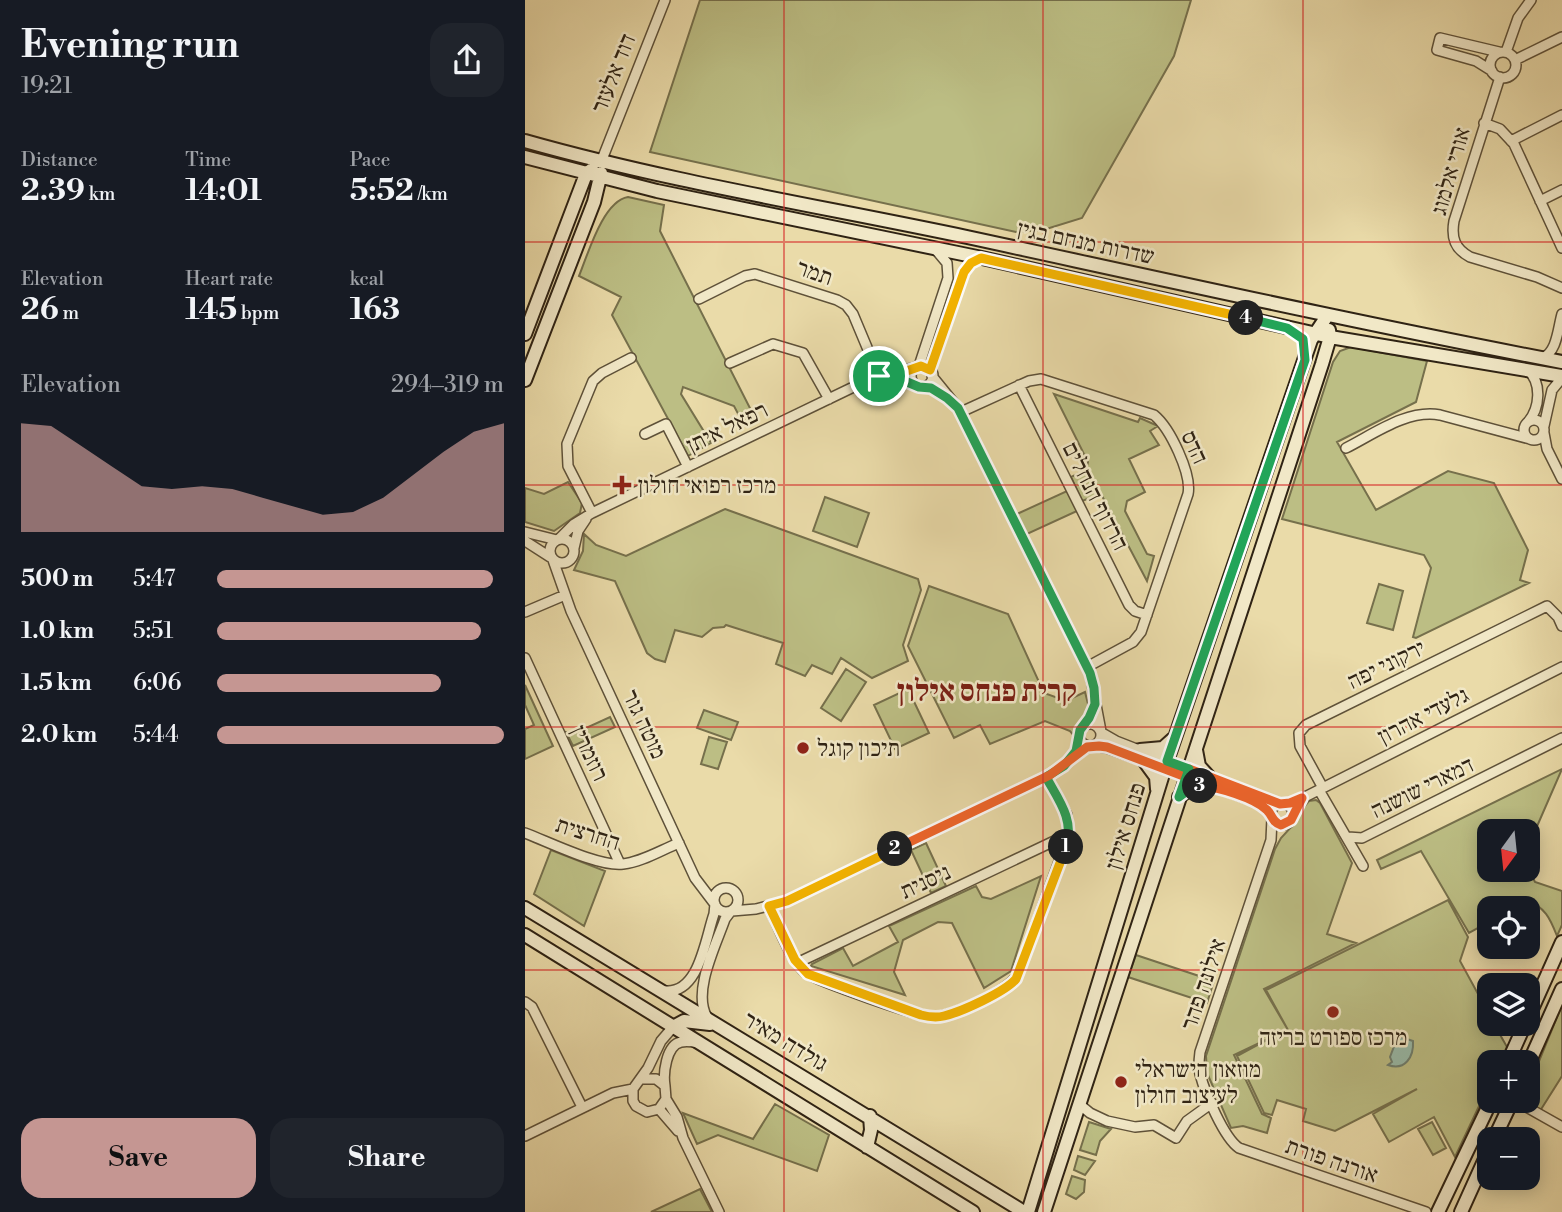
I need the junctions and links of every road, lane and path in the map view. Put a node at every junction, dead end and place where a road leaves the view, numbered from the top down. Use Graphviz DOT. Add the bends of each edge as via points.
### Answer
graph roads {
  1 [pos="665,0"];
  2 [pos="1531,0"];
  3 [pos="1562,37"];
  4 [pos="1503,52"];
  5 [pos="1515,60"];
  6 [pos="1496,74"];
  7 [pos="1562,115"];
  8 [pos="1484,122"];
  9 [pos="525,141"];
  10 [pos="1511,141"];
  11 [pos="525,157"];
  12 [pos="601,162"];
  13 [pos="586,174"];
  14 [pos="602,178"];
  15 [pos="617,182"];
  16 [pos="1562,190"];
  17 [pos="1540,201"];
  18 [pos="594,202"];
  19 [pos="929,246"];
  20 [pos="1562,248"];
  21 [pos="985,259"];
  22 [pos="1562,288"];
  23 [pos="699,299"];
  24 [pos="1562,314"];
  25 [pos="1327,316"];
  26 [pos="1287,328"];
  27 [pos="525,334"];
  28 [pos="1315,334"];
  29 [pos="1330,337"];
  30 [pos="1352,341"];
  31 [pos="631,358"];
  32 [pos="1542,358"];
  33 [pos="1305,360"];
  34 [pos="1562,362"];
  35 [pos="730,363"];
  36 [pos="1322,364"];
  37 [pos="917,367"];
  38 [pos="1528,370"];
  39 [pos="931,373"];
  40 [pos="879,376"];
  41 [pos="1562,377"];
  42 [pos="525,380"];
  43 [pos="913,383"];
  44 [pos="1019,385"];
  45 [pos="924,387"];
  46 [pos="829,399"];
  47 [pos="959,410"];
  48 [pos="1526,424"];
  49 [pos="1544,429"];
  50 [pos="1504,433"];
  51 [pos="645,434"];
  52 [pos="1531,440"];
  53 [pos="1346,448"];
  54 [pos="1551,457"];
  55 [pos="688,467"];
  56 [pos="1562,479"];
  57 [pos="592,513"];
  58 [pos="525,532"];
  59 [pos="558,539"];
  60 [pos="525,541"];
  61 [pos="574,548"];
  62 [pos="552,559"];
  63 [pos="571,559"];
  64 [pos="563,591"];
  65 [pos="525,612"];
  66 [pos="1147,615"];
  67 [pos="1562,626"];
  68 [pos="525,658"];
  69 [pos="1087,667"];
  70 [pos="1562,667"];
  71 [pos="1095,701"];
  72 [pos="1083,726"];
  73 [pos="1101,732"];
  74 [pos="1175,736"];
  75 [pos="1079,737"];
  76 [pos="1562,738"];
  77 [pos="1092,746"];
  78 [pos="1196,746"];
  79 [pos="1142,756"];
  80 [pos="1071,759"];
  81 [pos="1166,765"];
  82 [pos="1187,773"];
  83 [pos="1046,777"];
  84 [pos="1211,782"];
  85 [pos="1321,789"];
  86 [pos="1157,792"];
  87 [pos="1179,797"];
  88 [pos="1302,798"];
  89 [pos="1282,804"];
  90 [pos="1293,814"];
  91 [pos="1272,817"];
  92 [pos="1286,824"];
  93 [pos="525,833"];
  94 [pos="1069,834"];
  95 [pos="1348,837"];
  96 [pos="1271,840"];
  97 [pos="679,843"];
  98 [pos="620,864"];
  99 [pos="1363,866"];
  100 [pos="695,878"];
  101 [pos="725,888"];
  102 [pos="738,896"];
  103 [pos="715,903"];
  104 [pos="768,907"];
  105 [pos="525,908"];
  106 [pos="731,911"];
  107 [pos="525,935"];
  108 [pos="1562,942"];
  109 [pos="797,963"];
  110 [pos="1562,989"];
  111 [pos="663,991"];
  112 [pos="1540,991"];
  113 [pos="525,1002"];
  114 [pos="659,1019"];
  115 [pos="714,1023"];
  116 [pos="673,1027"];
  117 [pos="661,1041"];
  118 [pos="699,1043"];
  119 [pos="1535,1050"];
  120 [pos="641,1079"];
  121 [pos="664,1086"];
  122 [pos="633,1089"];
  123 [pos="666,1099"];
  124 [pos="1212,1103"];
  125 [pos="1079,1104"];
  126 [pos="582,1107"];
  127 [pos="659,1109"];
  128 [pos="1485,1113"];
  129 [pos="1536,1113"];
  130 [pos="870,1116"];
  131 [pos="1562,1127"];
  132 [pos="525,1136"];
  133 [pos="683,1138"];
  134 [pos="867,1147"];
  135 [pos="1265,1158"];
  136 [pos="1477,1177"];
  137 [pos="1036,1187"];
  138 [pos="995,1194"];
  139 [pos="719,1212"];
  140 [pos="973,1212"];
  141 [pos="1026,1212"];
  142 [pos="1047,1212"];
  143 [pos="1426,1212"];
  144 [pos="1438,1212"];
  145 [pos="1461,1212"];
  1 -- 12 [label="street, דוד אלעזר"];
  2 -- 4 [label="street"];
  3 -- 5 [label="street"];
  4 -- 5 [label="street"];
  4 -- 6 [label="street" via="1491,59"];
  4 -- 6 [label="street" via="1440,38 1437,50 1478,62"];
  5 -- 6 [label="street" via="1511,75"];
  6 -- 8 [label="street, אורי אלמוג"];
  7 -- 10 [label="street"];
  8 -- 10 [label="street"];
  8 -- 22 [label="street, אורי אלמוג" via="1454,221 1455,243 1470,257"];
  9 -- 12 [label="street, שדרות מנחם בגין"];
  10 -- 17 [label="street"];
  11 -- 13 [label="street, שדרות מנחם בגין"];
  12 -- 13 [label="street, דוד אלעזר"];
  12 -- 14 [label="street, דוד אלעזר"];
  12 -- 25 [label="street, שדרות מנחם בגין"];
  13 -- 14 [label="street, שדרות מנחם בגין"];
  13 -- 27 [label="street"];
  14 -- 15 [label="street, שדרות מנחם בגין"];
  14 -- 18 [label="street, דוד אלעזר"];
  15 -- 18 [label="street"];
  15 -- 19 [label="street, שדרות מנחם בגין"];
  16 -- 17 [label="street"];
  17 -- 20 [label="street"];
  18 -- 42 [label="street, דוד אלעזר"];
  19 -- 21 [label="street, שדרות מנחם בגין"];
  19 -- 37 [label="street" via="944,256 948,278"];
  21 -- 26 [label="street, שדרות מנחם בגין"];
  21 -- 39 [label="street" via="971,263 964,272"];
  23 -- 40 [label="street, תמר" via="755,274 837,300 852,312"];
  24 -- 32 [label="street" via="1552,350"];
  25 -- 28 [label="street, פנחס אילון"];
  25 -- 29 [label="street, פנחס אילון"];
  25 -- 32 [label="street, שדרות מנחם בגין"];
  26 -- 28 [label="street, שדרות מנחם בגין"];
  26 -- 33 [label="street" via="1303,339"];
  28 -- 29 [label="street, שדרות מנחם בגין"];
  28 -- 33 [label="street, פנחס אילון"];
  29 -- 30 [label="street, שדרות מנחם בגין"];
  29 -- 36 [label="street, פנחס אילון"];
  30 -- 36 [label="street" via="1334,348"];
  30 -- 38 [label="street, שדרות מנחם בגין"];
  31 -- 57 [label="street" via="593,381 567,444 567,463"];
  32 -- 34 [label="street, שדרות מנחם בגין"];
  33 -- 74 [label="street, פנחס אילון"];
  35 -- 46 [label="street" via="773,344 803,353"];
  36 -- 78 [label="street, פנחס אילון"];
  37 -- 39 [label="street"];
  37 -- 40 [label="street, רפאל איתן"];
  37 -- 43 [label="street" via="911,375"];
  38 -- 41 [label="street, שדרות מנחם בגין"];
  38 -- 48 [label="street" via="1538,389"];
  39 -- 45 [label="street" via="931,382"];
  39 -- 47 [label="street"];
  40 -- 43 [label="street"];
  40 -- 46 [label="street, רפאל איתן"];
  41 -- 49 [label="street" via="1552,390"];
  43 -- 45 [label="street"];
  44 -- 47 [label="street, הדס"];
  44 -- 66 [label="street, הרדוף הנחלים" via="1129,605"];
  44 -- 66 [label="street, הדס" via="1050,380 1148,412 1163,425 1187,473 1189,487"];
  45 -- 47 [label="street" via="938,392"];
  46 -- 55 [label="street, רפאל איתן"];
  47 -- 69 [label="street"];
  48 -- 49 [label="street" via="1537,420"];
  48 -- 50 [label="street"];
  48 -- 52 [label="street" via="1524,434"];
  49 -- 52 [label="street" via="1541,438"];
  49 -- 54 [label="street"];
  50 -- 52 [label="street"];
  50 -- 53 [label="street" via="1425,413"];
  51 -- 55 [label="street" via="666,424"];
  52 -- 54 [label="street"];
  54 -- 56 [label="street"];
  55 -- 57 [label="street, רפאל איתן"];
  57 -- 59 [label="street, רפאל איתן"];
  57 -- 61 [label="street" via="578,531"];
  58 -- 59 [label="street"];
  59 -- 61 [label="street"];
  59 -- 62 [label="street" via="550,546"];
  60 -- 62 [label="street"];
  61 -- 63 [label="street"];
  62 -- 63 [label="street" via="562,563"];
  62 -- 64 [label="street, מוטה גור"];
  63 -- 64 [label="street"];
  64 -- 65 [label="street"];
  64 -- 97 [label="street, מוטה גור"];
  66 -- 69 [label="street, הדס" via="1136,639"];
  67 -- 85 [label="street, ירקוני יפה" via="1546,606 1304,727 1299,743"];
  68 -- 98 [label="street, רוזמרין"];
  69 -- 71 [label="street"];
  70 -- 85 [label="street, גלעדי אהרון"];
  71 -- 72 [label="street"];
  71 -- 73 [label="street"];
  72 -- 73 [label="street" via="1091,724"];
  72 -- 75 [label="street"];
  73 -- 77 [label="street" via="1101,740"];
  73 -- 79 [label="street"];
  74 -- 79 [label="street" via="1163,748"];
  74 -- 81 [label="street, פנחס אילון"];
  75 -- 77 [label="street"];
  75 -- 80 [label="street"];
  76 -- 95 [label="street, דמארי שושנה" via="1362,838"];
  77 -- 79 [label="street"];
  77 -- 80 [label="street"];
  78 -- 82 [label="street, פנחס אילון"];
  78 -- 84 [label="street" via="1199,766"];
  79 -- 81 [label="street"];
  79 -- 86 [label="street" via="1156,777"];
  80 -- 83 [label="street"];
  81 -- 82 [label="street"];
  81 -- 86 [label="street, פנחס אילון"];
  82 -- 84 [label="street"];
  82 -- 87 [label="street, פנחס אילון"];
  83 -- 94 [label="street" via="1067,815"];
  83 -- 104 [label="street"];
  84 -- 87 [label="street"];
  84 -- 89 [label="street"];
  84 -- 91 [label="street" via="1257,803"];
  85 -- 88 [label="street, גלעדי אהרון"];
  85 -- 95 [label="street, דמארי שושנה"];
  86 -- 137 [label="street, פנחס אילון"];
  87 -- 125 [label="street, פנחס אילון"];
  88 -- 89 [label="street, גלעדי אהרון"];
  88 -- 90 [label="street"];
  89 -- 90 [label="street" via="1290,806"];
  89 -- 91 [label="street" via="1273,808"];
  90 -- 92 [label="street"];
  91 -- 92 [label="street" via="1278,824"];
  91 -- 96 [label="street, אילונה פהר"];
  92 -- 96 [label="street, אילונה פהר"];
  93 -- 98 [label="street, החרצית" via="605,863"];
  94 -- 109 [label="street, ניסנית"];
  94 -- 109 [label="street" via="1018,974 1006,989 953,1013 928,1016 814,977"];
  95 -- 99 [label="street"];
  96 -- 124 [label="street, אילונה פהר" via="1200,1052 1200,1075"];
  97 -- 98 [label="street, החרצית"];
  97 -- 100 [label="street, מוטה גור"];
  100 -- 101 [label="street"];
  100 -- 103 [label="street, מוטה גור"];
  101 -- 102 [label="street"];
  101 -- 103 [label="street" via="716,893"];
  102 -- 104 [label="street" via="748,904"];
  102 -- 106 [label="street"];
  103 -- 106 [label="street" via="721,911"];
  103 -- 111 [label="street" via="691,980 673,992"];
  104 -- 106 [label="street"];
  104 -- 109 [label="street"];
  105 -- 111 [label="street, גולדה מאיר"];
  106 -- 115 [label="street" via="702,989 702,1005"];
  107 -- 114 [label="street, גולדה מאיר"];
  108 -- 112 [label="street"];
  110 -- 119 [label="street"];
  111 -- 115 [label="street, גולדה מאיר"];
  113 -- 126 [label="street" via="532,1007"];
  114 -- 116 [label="street, גולדה מאיר"];
  114 -- 117 [label="street" via="665,1029"];
  115 -- 116 [label="street" via="684,1021"];
  115 -- 130 [label="street, גולדה מאיר"];
  116 -- 117 [label="street"];
  116 -- 118 [label="street, גולדה מאיר"];
  117 -- 120 [label="street"];
  118 -- 121 [label="street" via="680,1041 673,1047 663,1072"];
  118 -- 134 [label="street, גולדה מאיר"];
  120 -- 121 [label="street" via="656,1079"];
  120 -- 122 [label="street"];
  121 -- 123 [label="street"];
  122 -- 126 [label="street"];
  122 -- 127 [label="street" via="636,1106 647,1112"];
  123 -- 127 [label="street"];
  123 -- 133 [label="street"];
  124 -- 125 [label="street" via="1187,1121 1176,1138 1154,1125 1135,1127 1107,1121"];
  124 -- 135 [label="street, אילונה פהר" via="1233,1143"];
  125 -- 142 [label="street, פנחס אילון"];
  126 -- 132 [label="street"];
  127 -- 133 [label="street"];
  128 -- 144 [label="street"];
  129 -- 131 [label="street"];
  130 -- 134 [label="street"];
  130 -- 138 [label="street, גולדה מאיר"];
  133 -- 139 [label="street"];
  134 -- 140 [label="street, גולדה מאיר"];
  135 -- 143 [label="street, אורנה פורת"];
  136 -- 145 [label="street"];
  137 -- 138 [label="street" via="1018,1198"];
  137 -- 141 [label="street, פנחס אילון"];
  138 -- 141 [label="street, גולדה מאיר"];
}
